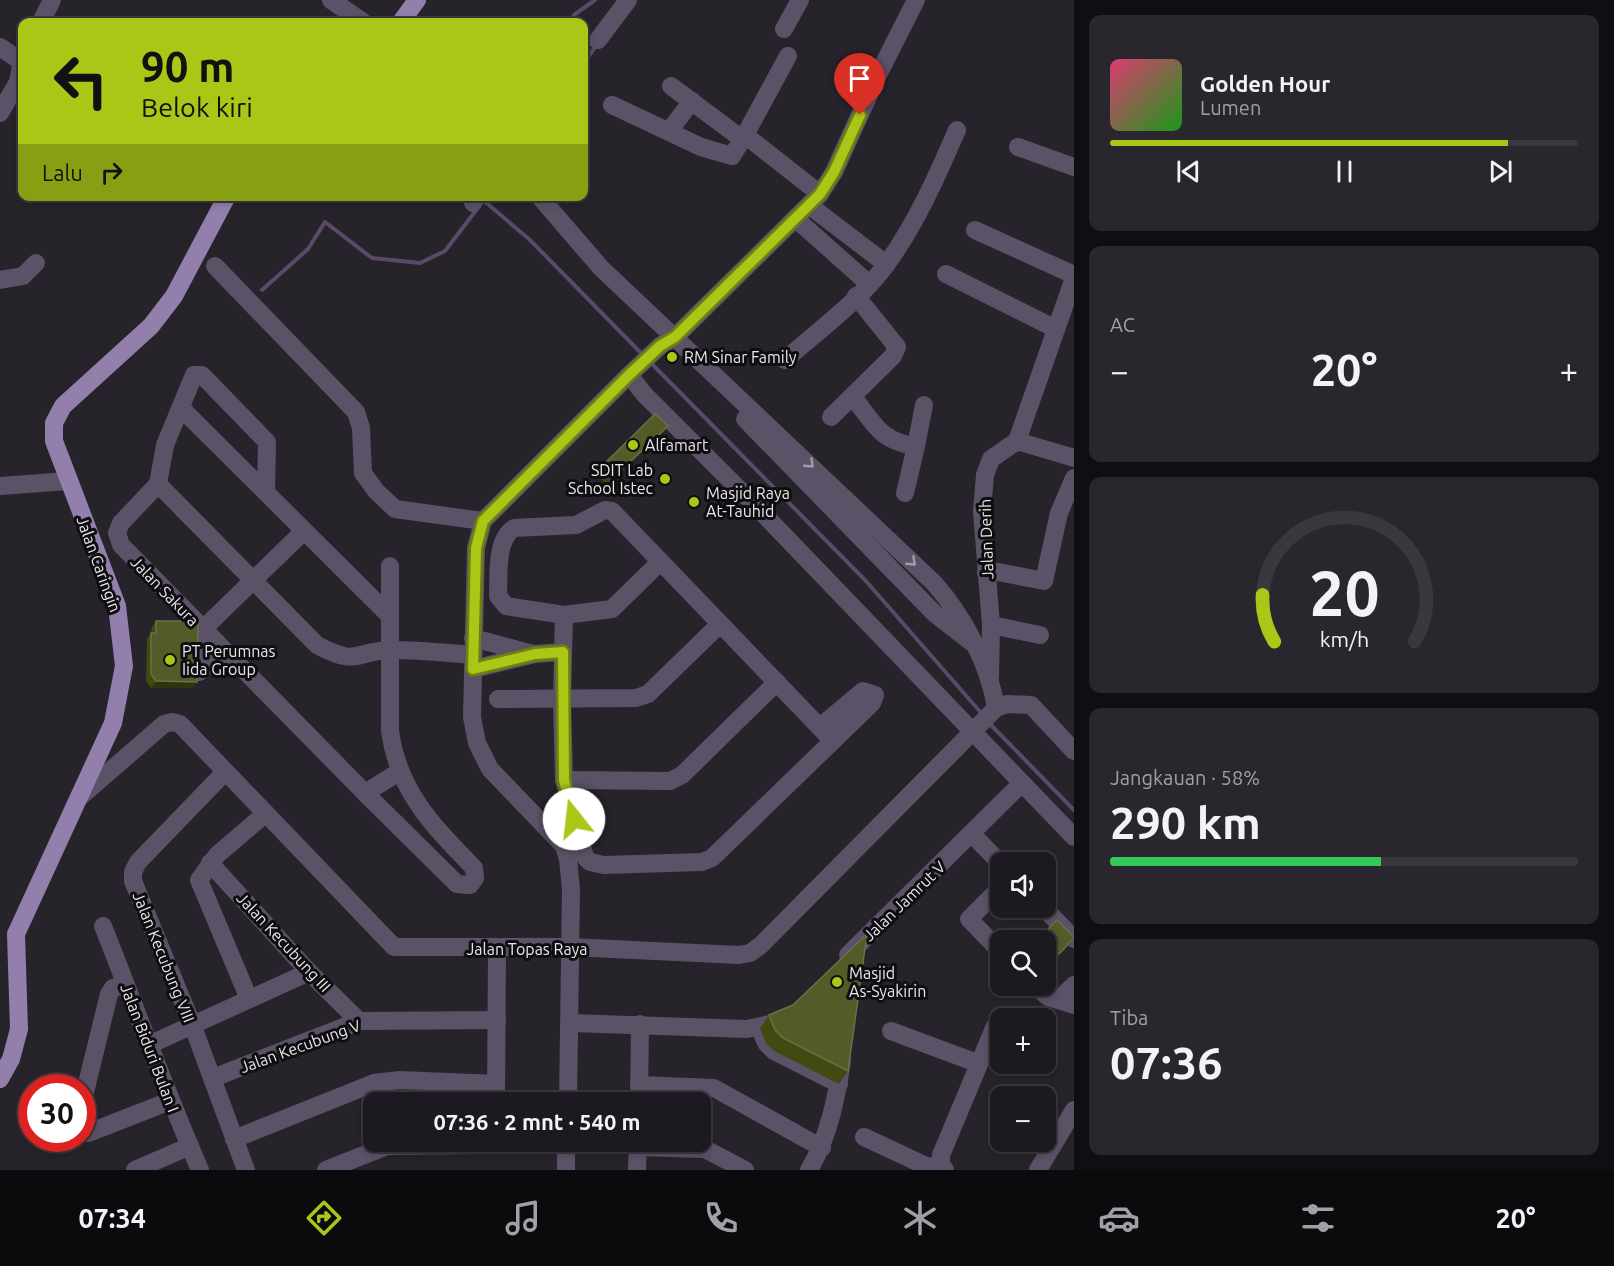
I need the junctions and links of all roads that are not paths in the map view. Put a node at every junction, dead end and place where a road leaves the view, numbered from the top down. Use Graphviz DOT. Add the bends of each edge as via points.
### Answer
graph roads {
  1 [pos="52,0"];
  2 [pos="331,0"];
  3 [pos="417,0"];
  4 [pos="628,0"];
  5 [pos="800,0"];
  6 [pos="916,0"];
  7 [pos="43,18"];
  8 [pos="357,18"];
  9 [pos="403,18"];
  10 [pos="784,28"];
  11 [pos="598,40"];
  12 [pos="0,47"];
  13 [pos="788,56"];
  14 [pos="18,58"];
  15 [pos="18,82"];
  16 [pos="672,86"];
  17 [pos="692,101"];
  18 [pos="612,105"];
  19 [pos="0,113"];
  20 [pos="957,130"];
  21 [pos="669,131"];
  22 [pos="743,137"];
  23 [pos="1018,147"];
  24 [pos="1074,167"];
  25 [pos="815,200"];
  26 [pos="224,201"];
  27 [pos="543,201"];
  28 [pos="796,219"];
  29 [pos="975,230"];
  30 [pos="36,263"];
  31 [pos="886,264"];
  32 [pos="214,266"];
  33 [pos="946,274"];
  34 [pos="1074,276"];
  35 [pos="0,280"];
  36 [pos="863,290"];
  37 [pos="1056,329"];
  38 [pos="668,342"];
  39 [pos="785,360"];
  40 [pos="633,372"];
  41 [pos="852,397"];
  42 [pos="924,405"];
  43 [pos="181,408"];
  44 [pos="831,417"];
  45 [pos="1017,441"];
  46 [pos="916,446"];
  47 [pos="1074,458"];
  48 [pos="1074,478"];
  49 [pos="68,481"];
  50 [pos="158,484"];
  51 [pos="0,486"];
  52 [pos="266,492"];
  53 [pos="905,493"];
  54 [pos="483,521"];
  55 [pos="304,531"];
  56 [pos="660,562"];
  57 [pos="390,566"];
  58 [pos="986,573"];
  59 [pos="253,579"];
  60 [pos="564,615"];
  61 [pos="390,616"];
  62 [pos="720,624"];
  63 [pos="991,625"];
  64 [pos="202,630"];
  65 [pos="1040,634"];
  66 [pos="390,650"];
  67 [pos="224,651"];
  68 [pos="563,652"];
  69 [pos="473,654"];
  70 [pos="535,654"];
  71 [pos="989,680"];
  72 [pos="777,682"];
  73 [pos="498,699"];
  74 [pos="562,699"];
  75 [pos="985,718"];
  76 [pos="1074,751"];
  77 [pos="225,772"];
  78 [pos="399,772"];
  79 [pos="564,780"];
  80 [pos="1022,783"];
  81 [pos="365,793"];
  82 [pos="80,797"];
  83 [pos="264,814"];
  84 [pos="972,834"];
  85 [pos="1074,837"];
  86 [pos="990,853"];
  87 [pos="210,863"];
  88 [pos="990,898"];
  89 [pos="1054,918"];
  90 [pos="103,926"];
  91 [pos="1074,939"];
  92 [pos="990,941"];
  93 [pos="570,947"];
  94 [pos="858,947"];
  95 [pos="497,949"];
  96 [pos="854,969"];
  97 [pos="833,970"];
  98 [pos="309,972"];
  99 [pos="125,984"];
  100 [pos="1074,985"];
  101 [pos="1047,996"];
  102 [pos="249,999"];
  103 [pos="1066,1003"];
  104 [pos="792,1010"];
  105 [pos="497,1020"];
  106 [pos="359,1021"];
  107 [pos="571,1023"];
  108 [pos="192,1024"];
  109 [pos="640,1024"];
  110 [pos="760,1028"];
  111 [pos="891,1031"];
  112 [pos="990,1036"];
  113 [pos="845,1038"];
  114 [pos="151,1044"];
  115 [pos="977,1063"];
  116 [pos="89,1074"];
  117 [pos="213,1078"];
  118 [pos="0,1079"];
  119 [pos="496,1084"];
  120 [pos="838,1084"];
  121 [pos="496,1092"];
  122 [pos="568,1092"];
  123 [pos="639,1092"];
  124 [pos="664,1092"];
  125 [pos="170,1101"];
  126 [pos="1074,1110"];
  127 [pos="96,1130"];
  128 [pos="864,1137"];
  129 [pos="234,1139"];
  130 [pos="190,1146"];
  131 [pos="822,1148"];
  132 [pos="372,1152"];
  133 [pos="566,1152"];
  134 [pos="638,1152"];
  135 [pos="711,1152"];
  136 [pos="943,1167"];
  137 [pos="135,1170"];
  138 [pos="200,1170"];
  139 [pos="246,1170"];
  140 [pos="326,1170"];
  141 [pos="566,1170"];
  142 [pos="638,1170"];
  143 [pos="745,1170"];
  144 [pos="809,1170"];
  145 [pos="1038,1170"];
  1 -- 7 [label="street"];
  2 -- 8 [label="street"];
  3 -- 9 [label="main road"];
  4 -- 11 [label="street"];
  5 -- 10 [label="street"];
  6 -- 25 [label="street" via="834,172"];
  12 -- 14 [label="street"];
  13 -- 22 [label="street"];
  15 -- 19 [label="street"];
  16 -- 17 [label="street"];
  17 -- 21 [label="street"];
  17 -- 22 [label="street"];
  18 -- 21 [label="street"];
  20 -- 31 [label="street" via="931,189"];
  21 -- 22 [label="street" via="701,147 732,156"];
  22 -- 25 [label="street"];
  23 -- 24 [label="street"];
  25 -- 28 [label="street"];
  25 -- 31 [label="street"];
  26 -- 49 [label="main road, Jalan Caringin" via="174,296 157,319 63,406 54,423 54,441"];
  27 -- 38 [label="street"];
  28 -- 36 [label="street"];
  28 -- 38 [label="street"];
  29 -- 34 [label="street"];
  30 -- 35 [label="street" via="23,276"];
  31 -- 36 [label="street"];
  32 -- 54 [label="street" via="356,412 362,428 363,473 382,497 395,509 414,514"];
  33 -- 37 [label="street"];
  34 -- 37 [label="street"];
  36 -- 39 [label="street"];
  36 -- 41 [label="street" via="897,347 893,356"];
  37 -- 45 [label="street"];
  38 -- 40 [label="street"];
  38 -- 71 [label="street" via="934,583 955,610"];
  40 -- 54 [label="street"];
  40 -- 75 [label="street" via="644,394"];
  41 -- 44 [label="street"];
  41 -- 46 [label="street" via="887,438 897,444"];
  42 -- 46 [label="street"];
  43 -- 50 [label="street" via="165,445"];
  43 -- 52 [label="street"];
  43 -- 52 [label="street" via="194,375 202,375 267,442"];
  45 -- 47 [label="street"];
  45 -- 58 [label="street, Jalan Derih" via="991,459 985,475 982,511"];
  46 -- 53 [label="street"];
  48 -- 58 [label="street" via="1059,513 1044,581"];
  49 -- 51 [label="street"];
  49 -- 82 [label="main road, Jalan Caringin" via="117,606 124,666 113,723"];
  50 -- 59 [label="street"];
  50 -- 64 [label="street, Jalan Sakura" via="121,522 117,533 121,545"];
  52 -- 55 [label="street"];
  54 -- 69 [label="street" via="476,548"];
  55 -- 59 [label="street"];
  55 -- 61 [label="street"];
  56 -- 60 [label="street" via="612,609"];
  56 -- 60 [label="street" via="612,511 605,510 576,525 509,531 501,553 500,602 513,608"];
  56 -- 62 [label="street"];
  57 -- 61 [label="street"];
  58 -- 63 [label="street, Jalan Derih"];
  59 -- 64 [label="street"];
  59 -- 66 [label="street" via="317,645 339,657"];
  60 -- 68 [label="street"];
  61 -- 66 [label="street"];
  62 -- 72 [label="street"];
  62 -- 74 [label="street" via="648,694 636,698"];
  63 -- 65 [label="street"];
  63 -- 71 [label="street, Jalan Derih"];
  64 -- 67 [label="street, Jalan Sakura"];
  64 -- 67 [label="street" via="196,642 199,672"];
  66 -- 69 [label="street"];
  66 -- 78 [label="street" via="390,731"];
  67 -- 81 [label="street, Jalan Sakura"];
  68 -- 70 [label="street"];
  68 -- 74 [label="street"];
  69 -- 70 [label="street"];
  69 -- 70 [label="street"];
  69 -- 93 [label="street" via="472,717 481,752 490,769 564,846 571,889"];
  71 -- 75 [label="street"];
  72 -- 79 [label="street" via="682,776 670,781"];
  72 -- 79 [label="street" via="826,734 712,858 702,862 590,862 585,857"];
  73 -- 74 [label="street"];
  74 -- 79 [label="street"];
  75 -- 76 [label="street" via="1007,704 1032,705"];
  75 -- 80 [label="street"];
  75 -- 93 [label="street, Jalan Topas Raya" via="750,953"];
  77 -- 82 [label="street, Jalan Topas Raya" via="180,724 172,722 164,724"];
  77 -- 83 [label="street, Jalan Topas Raya"];
  77 -- 108 [label="street, Jalan Kecubung VIII" via="138,862 133,872 133,881"];
  78 -- 81 [label="street"];
  78 -- 81 [label="street, Jalan Sakura" via="429,821 474,868 475,878 470,885 457,884"];
  80 -- 84 [label="street, Jalan Jamrut V"];
  80 -- 85 [label="street"];
  82 -- 118 [label="main road, Jalan Caringin" via="16,934 19,1029 11,1059"];
  83 -- 87 [label="street"];
  83 -- 95 [label="street, Jalan Topas Raya" via="394,947"];
  84 -- 86 [label="street"];
  84 -- 94 [label="street, Jalan Jamrut V"];
  87 -- 98 [label="street, Jalan Kecubung III"];
  87 -- 102 [label="street" via="199,883"];
  88 -- 92 [label="street" via="969,919"];
  89 -- 91 [label="street"];
  90 -- 99 [label="street, Jalan Biduri Bulan I"];
  93 -- 95 [label="street, Jalan Topas Raya"];
  93 -- 107 [label="street"];
  94 -- 96 [label="street"];
  94 -- 97 [label="street, Jalan Jamrut V"];
  95 -- 105 [label="street"];
  98 -- 102 [label="street"];
  98 -- 106 [label="street, Jalan Kecubung III"];
  99 -- 114 [label="street, Jalan Biduri Bulan I"];
  99 -- 116 [label="street" via="109,994"];
  100 -- 103 [label="street"];
  101 -- 103 [label="street"];
  102 -- 108 [label="street"];
  104 -- 110 [label="street"];
  105 -- 106 [label="street, Jalan Kecubung V"];
  105 -- 119 [label="street"];
  106 -- 117 [label="street, Jalan Kecubung V"];
  107 -- 109 [label="street"];
  107 -- 122 [label="street"];
  108 -- 114 [label="street"];
  108 -- 117 [label="street, Jalan Kecubung VIII"];
  109 -- 110 [label="street"];
  109 -- 123 [label="street"];
  110 -- 120 [label="street" via="774,1051"];
  111 -- 115 [label="street"];
  112 -- 115 [label="street"];
  113 -- 120 [label="street"];
  114 -- 125 [label="street, Jalan Biduri Bulan I"];
  115 -- 136 [label="street" via="941,1155"];
  117 -- 129 [label="street, Jalan Kecubung VIII"];
  119 -- 121 [label="street"];
  119 -- 129 [label="street" via="400,1080 374,1083"];
  120 -- 131 [label="street"];
  124 -- 131 [label="street" via="714,1088"];
  125 -- 127 [label="street"];
  125 -- 130 [label="street, Jalan Biduri Bulan I"];
  126 -- 145 [label="street"];
  128 -- 136 [label="street" via="928,1167"];
  129 -- 139 [label="street, Jalan Kecubung VIII"];
  130 -- 137 [label="street"];
  130 -- 138 [label="street, Jalan Biduri Bulan I"];
  131 -- 144 [label="street"];
  132 -- 140 [label="street"];
  133 -- 141 [label="street"];
  134 -- 142 [label="street"];
  135 -- 143 [label="street"];
}
